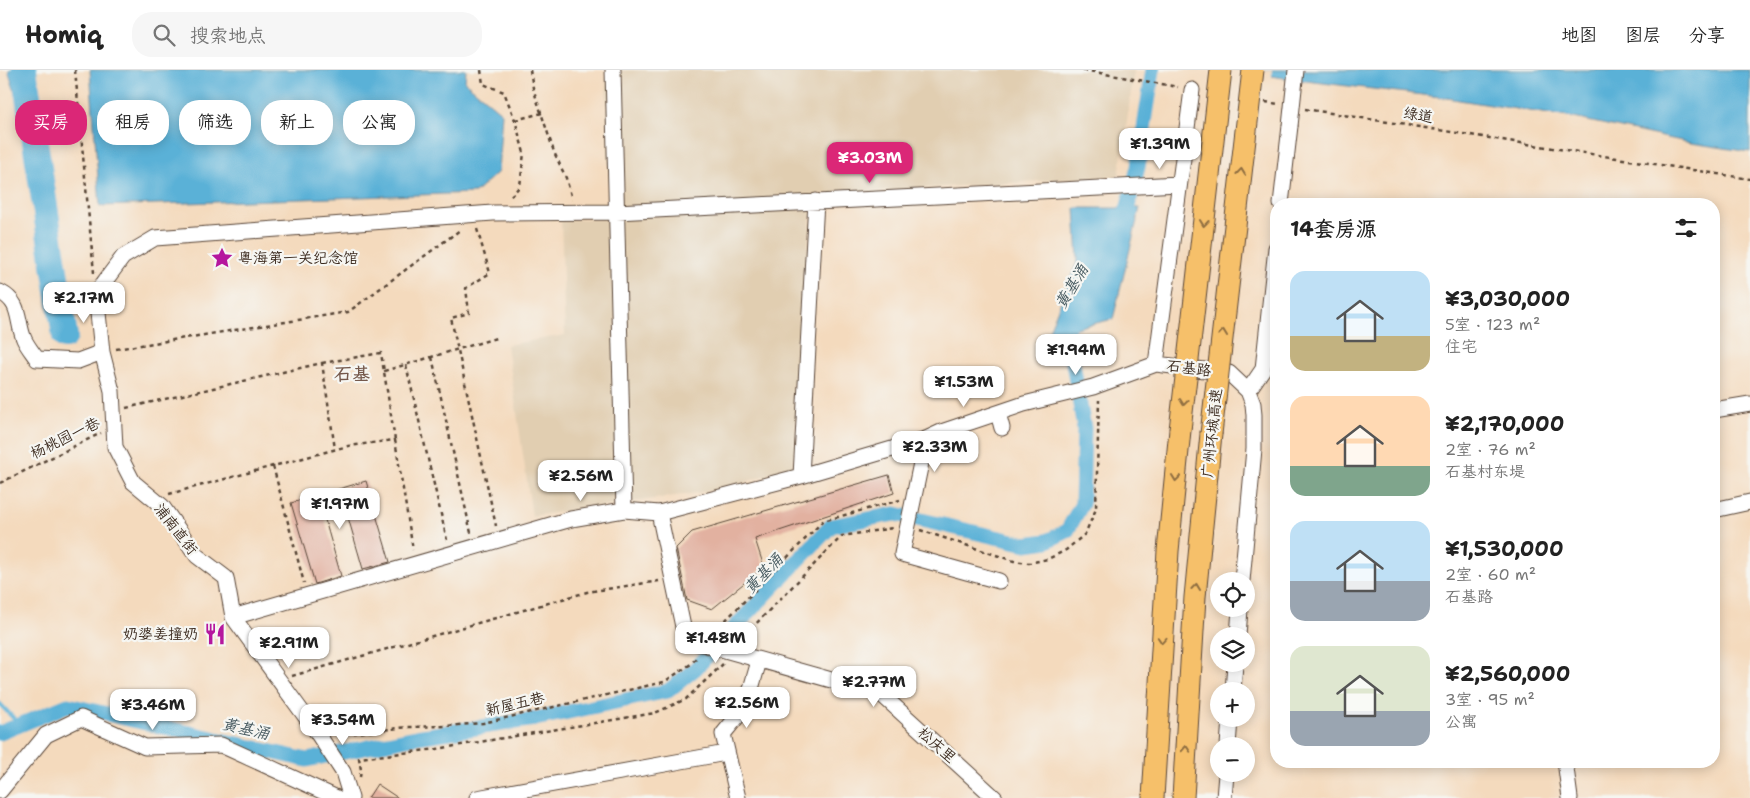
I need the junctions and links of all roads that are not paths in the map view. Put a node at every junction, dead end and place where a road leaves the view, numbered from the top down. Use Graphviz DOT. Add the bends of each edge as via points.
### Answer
graph roads {
  1 [pos="613,70"];
  2 [pos="1221,70"];
  3 [pos="1253,70"];
  4 [pos="1296,70"];
  5 [pos="1192,90"];
  6 [pos="1179,184"];
  7 [pos="1282,198"];
  8 [pos="816,202"];
  9 [pos="616,212"];
  10 [pos="0,292"];
  11 [pos="1270,303"];
  12 [pos="102,352"];
  13 [pos="1156,364"];
  14 [pos="1248,391"];
  15 [pos="1750,404"];
  16 [pos="1720,409"];
  17 [pos="998,413"];
  18 [pos="1002,428"];
  19 [pos="926,439"];
  20 [pos="800,476"];
  21 [pos="1750,502"];
  22 [pos="1720,509"];
  23 [pos="624,510"];
  24 [pos="659,513"];
  25 [pos="1243,572"];
  26 [pos="999,581"];
  27 [pos="233,617"];
  28 [pos="759,661"];
  29 [pos="726,753"];
  30 [pos="1567,768"];
  31 [pos="1225,782"];
  32 [pos="0,791"];
  33 [pos="337,798"];
  34 [pos="351,798"];
  35 [pos="477,798"];
  36 [pos="738,798"];
  37 [pos="995,798"];
  38 [pos="1152,798"];
  39 [pos="1183,798"];
  40 [pos="1224,798"];
  41 [pos="1570,798"];
  1 -- 9 [label="street"];
  2 -- 38 [label="highway, 广州环城高速, one-way, bridge" via="1169,542"];
  39 -- 3 [label="highway, 广州环城高速, one-way, bridge" via="1195,597"];
  4 -- 7 [label="street, bridge"];
  5 -- 6 [label="street"];
  6 -- 8 [label="street"];
  6 -- 13 [label="street"];
  8 -- 9 [label="street"];
  8 -- 20 [label="street"];
  9 -- 12 [label="street, 浦南直街" via="483,216 155,238 123,257 96,293"];
  9 -- 23 [label="street"];
  10 -- 12 [label="street" via="16,306 24,340 37,359 78,361"];
  11 -- 14 [label="street" via="1263,368"];
  12 -- 27 [label="street, 浦南直街" via="112,391 115,447 133,482 162,506 197,556 226,578"];
  13 -- 14 [label="street, 石基路" via="1229,372"];
  13 -- 17 [label="street, 石基路" via="1093,387"];
  14 -- 25 [label="street" via="1254,409 1254,449"];
  15 -- 16 [label="street"];
  17 -- 18 [label="street"];
  17 -- 19 [label="street, 石基路"];
  19 -- 20 [label="street, 石基路"];
  19 -- 26 [label="street" via="902,554"];
  20 -- 24 [label="street, 石基路"];
  21 -- 22 [label="street"];
  23 -- 24 [label="street, 石基路"];
  23 -- 27 [label="street, 石基路" via="571,519"];
  24 -- 28 [label="street, 松庆里" via="686,641"];
  27 -- 34 [label="street" via="318,734 342,772"];
  28 -- 29 [label="street" via="746,706 723,734"];
  28 -- 37 [label="street, 松庆里" via="881,694"];
  29 -- 35 [label="street"];
  29 -- 36 [label="street"];
  30 -- 41 [label="street"];
  31 -- 40 [label="street"];
  32 -- 33 [label="street" via="46,735 81,718 145,746 221,745"];
}
